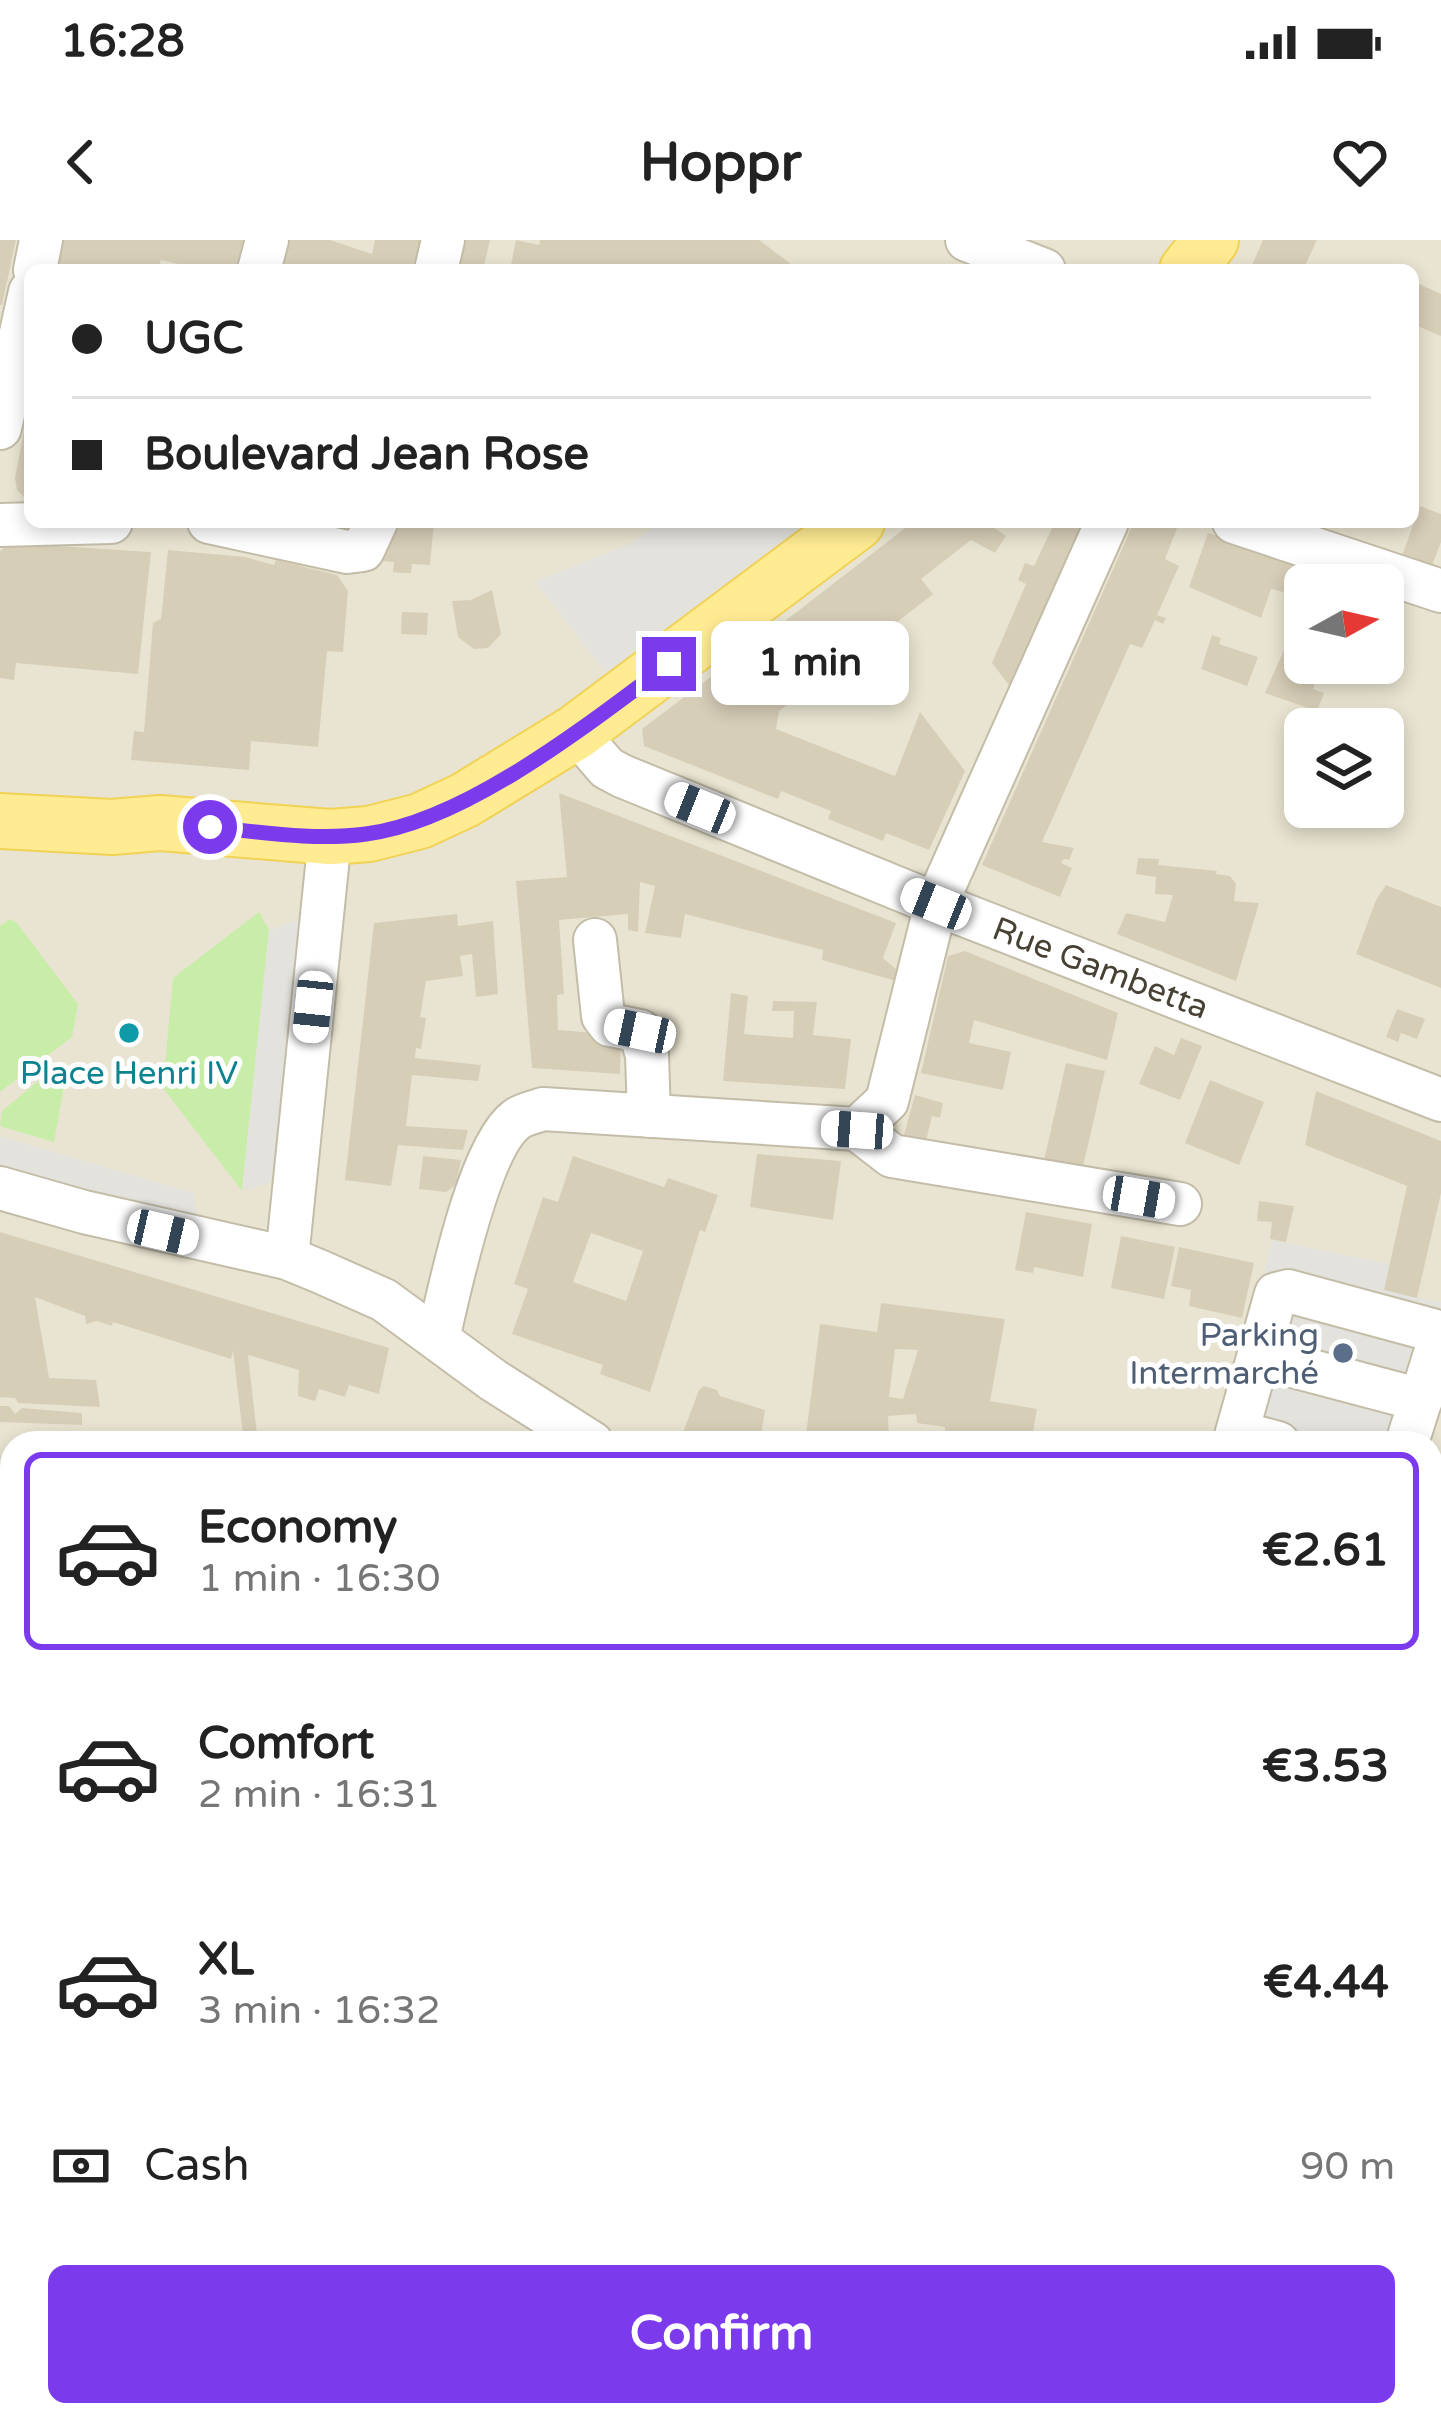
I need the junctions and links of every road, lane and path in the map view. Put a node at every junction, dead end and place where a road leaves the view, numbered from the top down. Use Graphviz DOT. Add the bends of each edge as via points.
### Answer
graph roads {
  1 [pos="967,240"];
  2 [pos="1029,264"];
  3 [pos="24,319"];
  4 [pos="0,428"];
  5 [pos="237,528"];
  6 [pos="373,528"];
  7 [pos="849,528"];
  8 [pos="1104,528"];
  9 [pos="1252,528"];
  10 [pos="1441,591"];
  11 [pos="576,732"];
  12 [pos="0,785"];
  13 [pos="0,821"];
  14 [pos="160,823"];
  15 [pos="330,837"];
  16 [pos="936,904"];
  17 [pos="595,940"];
  18 [pos="1441,1100"];
  19 [pos="649,1116"];
  20 [pos="857,1130"];
  21 [pos="0,1188"];
  22 [pos="1180,1204"];
  23 [pos="277,1257"];
  24 [pos="438,1339"];
  25 [pos="1259,1357"];
  26 [pos="1421,1400"];
  27 [pos="573,1431"];
  28 [pos="1251,1431"];
  29 [pos="1412,1431"];
  1 -- 2 [label="street"];
  3 -- 4 [label="street"];
  5 -- 6 [label="street" via="347,552 363,550"];
  7 -- 11 [label="main road"];
  8 -- 16 [label="street"];
  9 -- 10 [label="street"];
  11 -- 15 [label="main road" via="421,821"];
  11 -- 16 [label="street, Rue Gambetta" via="622,776"];
  12 -- 14 [label="main road"];
  13 -- 14 [label="main road"];
  14 -- 15 [label="main road"];
  15 -- 23 [label="street"];
  16 -- 18 [label="street, Rue Gambetta"];
  16 -- 20 [label="street" via="887,1101"];
  17 -- 19 [label="street" via="603,1016 640,1031"];
  19 -- 20 [label="street"];
  19 -- 24 [label="street" via="543,1109 516,1119 493,1149"];
  20 -- 22 [label="street" via="892,1156"];
  21 -- 23 [label="street"];
  23 -- 24 [label="street" via="384,1300"];
  24 -- 27 [label="street"];
  25 -- 26 [label="street"];
  25 -- 26 [label="street" via="1276,1294 1288,1291 1432,1330 1438,1344"];
  25 -- 28 [label="street"];
  26 -- 29 [label="street"];
}
